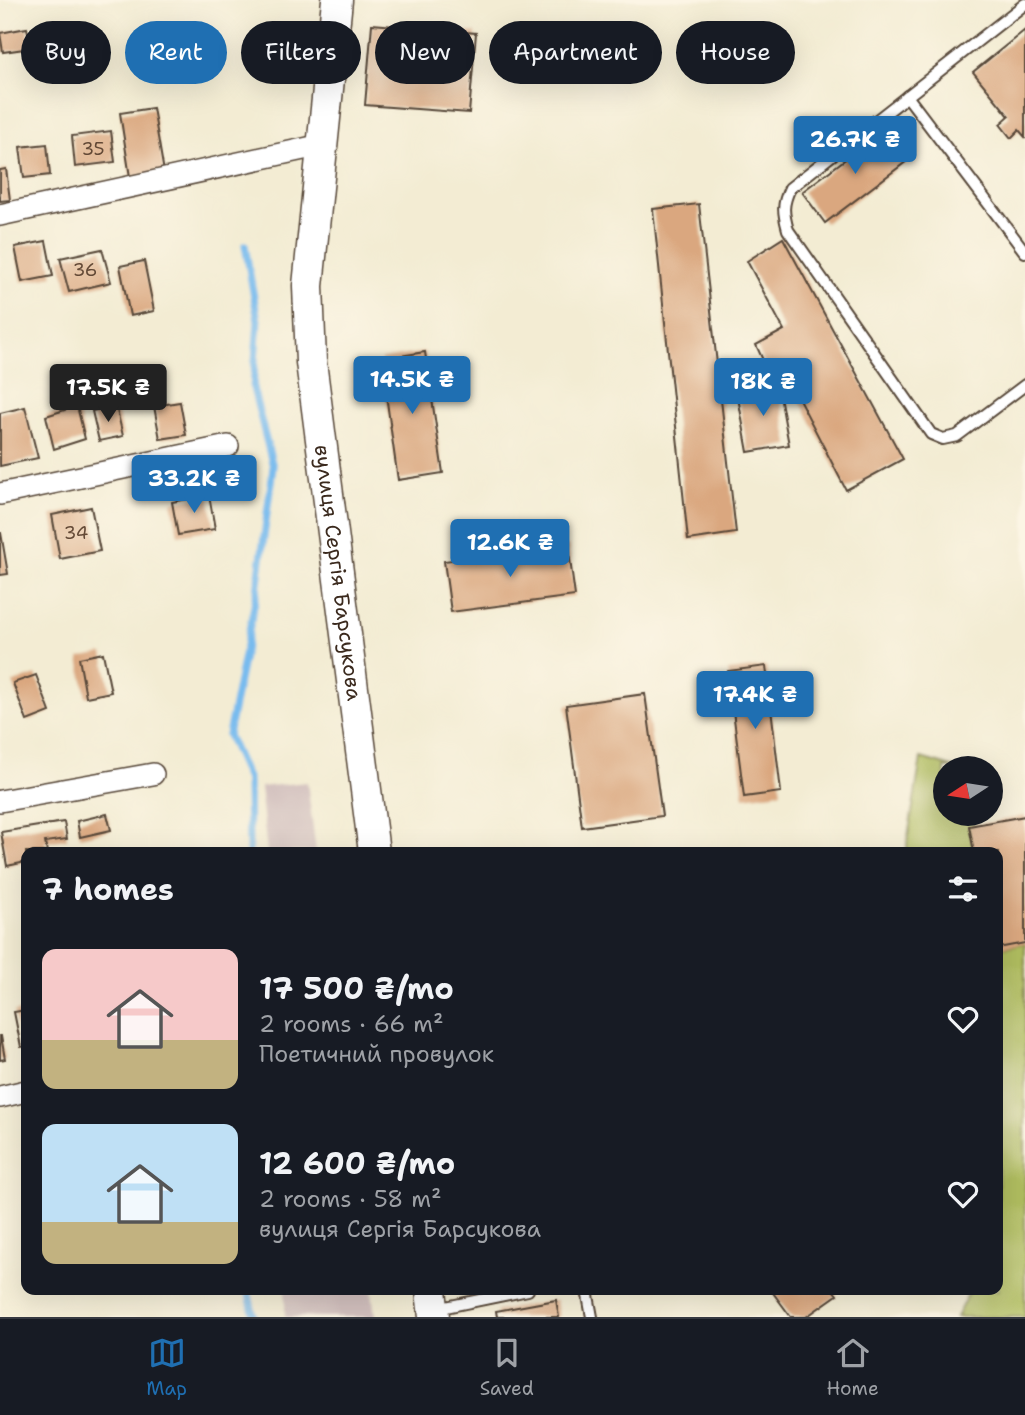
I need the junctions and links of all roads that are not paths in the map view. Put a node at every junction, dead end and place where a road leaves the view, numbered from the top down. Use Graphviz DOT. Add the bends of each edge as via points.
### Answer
graph roads {
  1 [pos="337,0"];
  2 [pos="1025,4"];
  3 [pos="906,96"];
  4 [pos="322,145"];
  5 [pos="0,215"];
  6 [pos="1025,252"];
  7 [pos="1025,385"];
  8 [pos="228,446"];
  9 [pos="0,494"];
  10 [pos="153,774"];
  11 [pos="0,801"];
  12 [pos="373,847"];
  13 [pos="21,1092"];
  14 [pos="0,1097"];
  15 [pos="498,1295"];
  16 [pos="588,1295"];
  17 [pos="433,1306"];
  18 [pos="592,1317"];
  1 -- 4 [label="main road, вулиця Сергія Барсукова"];
  2 -- 3 [label="lane"];
  3 -- 6 [label="lane"];
  3 -- 7 [label="lane" via="790,188 783,212 788,230 931,434 943,439 957,436"];
  4 -- 5 [label="street"];
  4 -- 12 [label="main road, вулиця Сергія Барсукова" via="308,286 311,362"];
  8 -- 9 [label="street"];
  10 -- 11 [label="street"];
  13 -- 14 [label="street"];
  15 -- 17 [label="lane"];
  16 -- 18 [label="lane"];
}
